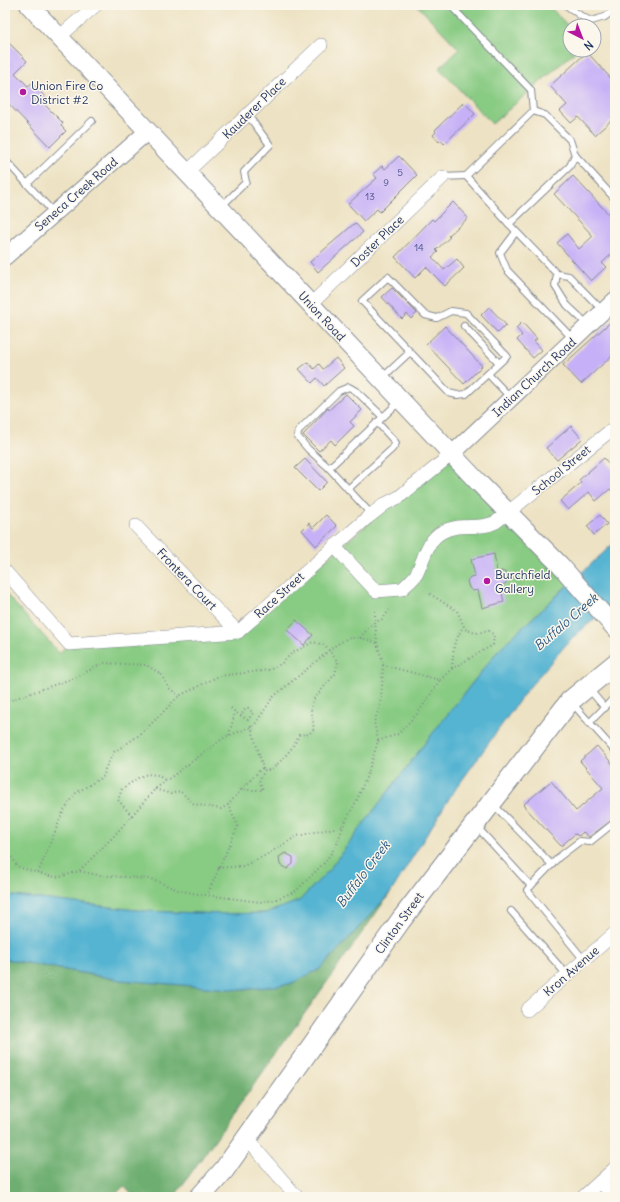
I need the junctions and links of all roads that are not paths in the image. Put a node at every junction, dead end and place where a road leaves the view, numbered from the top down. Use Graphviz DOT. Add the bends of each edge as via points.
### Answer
graph roads {
  1 [pos="29,5"];
  2 [pos="96,5"];
  3 [pos="450,5"];
  4 [pos="566,5"];
  5 [pos="615,9"];
  6 [pos="59,37"];
  7 [pos="321,45"];
  8 [pos="533,111"];
  9 [pos="247,114"];
  10 [pos="92,121"];
  11 [pos="148,132"];
  12 [pos="575,155"];
  13 [pos="5,160"];
  14 [pos="187,172"];
  15 [pos="466,176"];
  16 [pos="443,177"];
  17 [pos="27,184"];
  18 [pos="615,199"];
  19 [pos="221,208"];
  20 [pos="54,213"];
  21 [pos="509,224"];
  22 [pos="516,232"];
  23 [pos="5,257"];
  24 [pos="557,274"];
  25 [pos="615,300"];
  26 [pos="310,304"];
  27 [pos="603,312"];
  28 [pos="464,326"];
  29 [pos="588,326"];
  30 [pos="574,340"];
  31 [pos="410,352"];
  32 [pos="499,363"];
  33 [pos="488,374"];
  34 [pos="381,379"];
  35 [pos="512,398"];
  36 [pos="401,400"];
  37 [pos="383,417"];
  38 [pos="377,422"];
  39 [pos="615,426"];
  40 [pos="452,454"];
  41 [pos="329,468"];
  42 [pos="348,489"];
  43 [pos="508,513"];
  44 [pos="371,514"];
  45 [pos="136,526"];
  46 [pos="334,546"];
  47 [pos="5,571"];
  48 [pos="615,628"];
  49 [pos="238,632"];
  50 [pos="612,672"];
  51 [pos="587,686"];
  52 [pos="615,697"];
  53 [pos="570,700"];
  54 [pos="605,708"];
  55 [pos="589,722"];
  56 [pos="615,751"];
  57 [pos="492,802"];
  58 [pos="615,822"];
  59 [pos="474,824"];
  60 [pos="552,865"];
  61 [pos="529,888"];
  62 [pos="511,911"];
  63 [pos="615,933"];
  64 [pos="584,960"];
  65 [pos="567,975"];
  66 [pos="527,1010"];
  67 [pos="246,1138"];
  68 [pos="615,1168"];
  69 [pos="600,1182"];
  70 [pos="200,1197"];
  71 [pos="297,1197"];
  72 [pos="583,1197"];
  73 [pos="613,1197"];
  1 -- 6 [label="main road, Union Road"];
  2 -- 6 [label="street"];
  3 -- 8 [label="lane" via="531,90"];
  4 -- 5 [label="lane" via="591,21 605,17"];
  6 -- 11 [label="main road, Union Road"];
  7 -- 9 [label="street, Kauderer Place"];
  8 -- 12 [label="lane" via="545,115 570,140"];
  8 -- 15 [label="lane"];
  9 -- 14 [label="street, Kauderer Place"];
  9 -- 19 [label="lane" via="270,145 244,172 246,182"];
  10 -- 17 [label="lane"];
  11 -- 14 [label="main road, Union Road"];
  11 -- 20 [label="street, Seneca Creek Road"];
  12 -- 18 [label="lane"];
  12 -- 21 [label="lane" via="570,166"];
  13 -- 17 [label="lane"];
  14 -- 19 [label="main road, Union Road"];
  15 -- 16 [label="lane"];
  15 -- 21 [label="lane"];
  16 -- 26 [label="street, Doster Place"];
  17 -- 20 [label="lane"];
  19 -- 26 [label="main road, Union Road"];
  20 -- 23 [label="street, Seneca Creek Road"];
  21 -- 22 [label="lane"];
  22 -- 24 [label="lane"];
  22 -- 30 [label="lane" via="500,253 507,270"];
  24 -- 27 [label="lane" via="569,276"];
  24 -- 29 [label="lane" via="556,286 567,305"];
  25 -- 27 [label="street, Indian Church Road"];
  26 -- 34 [label="main road, Union Road"];
  27 -- 29 [label="street, Indian Church Road"];
  28 -- 32 [label="lane"];
  29 -- 30 [label="street, Indian Church Road"];
  30 -- 35 [label="street, Indian Church Road"];
  31 -- 32 [label="lane" via="362,301 388,277 425,315 437,318 451,311 466,313 506,356"];
  31 -- 33 [label="lane" via="449,393 466,394"];
  31 -- 34 [label="lane"];
  32 -- 33 [label="lane"];
  33 -- 35 [label="lane"];
  34 -- 36 [label="main road, Union Road"];
  35 -- 40 [label="street, Indian Church Road"];
  36 -- 37 [label="lane"];
  36 -- 40 [label="main road, Union Road"];
  37 -- 38 [label="lane"];
  37 -- 41 [label="lane" via="356,391 349,387 339,391 299,430 297,436"];
  38 -- 41 [label="lane"];
  38 -- 42 [label="lane" via="396,443"];
  39 -- 43 [label="street, School Street"];
  40 -- 43 [label="main road, Union Road"];
  40 -- 44 [label="street, Race Street" via="399,497"];
  41 -- 42 [label="lane"];
  42 -- 44 [label="lane"];
  43 -- 46 [label="street, School Street" via="490,525 462,526 442,532 427,548 416,575 402,589 376,590"];
  43 -- 48 [label="main road, Union Road" via="560,565"];
  44 -- 46 [label="street, Race Street"];
  45 -- 49 [label="street, Frontera Court"];
  46 -- 49 [label="street, Race Street"];
  47 -- 49 [label="street" via="69,644"];
  50 -- 51 [label="main road, Clinton Street"];
  51 -- 53 [label="main road, Clinton Street"];
  51 -- 54 [label="lane"];
  52 -- 54 [label="lane"];
  53 -- 55 [label="lane"];
  53 -- 57 [label="main road, Clinton Street"];
  54 -- 55 [label="lane"];
  55 -- 56 [label="lane"];
  57 -- 59 [label="main road, Clinton Street"];
  57 -- 60 [label="lane"];
  58 -- 60 [label="lane" via="590,842 580,841"];
  59 -- 61 [label="lane"];
  59 -- 67 [label="main road, Clinton Street" via="401,920"];
  60 -- 61 [label="lane"];
  61 -- 64 [label="lane"];
  62 -- 65 [label="lane"];
  63 -- 64 [label="street, Kron Avenue"];
  64 -- 65 [label="street, Kron Avenue"];
  65 -- 66 [label="street, Kron Avenue"];
  67 -- 70 [label="main road, Clinton Street" via="224,1170"];
  67 -- 71 [label="street"];
  68 -- 69 [label="street"];
  69 -- 72 [label="street"];
  69 -- 73 [label="street"];
}
